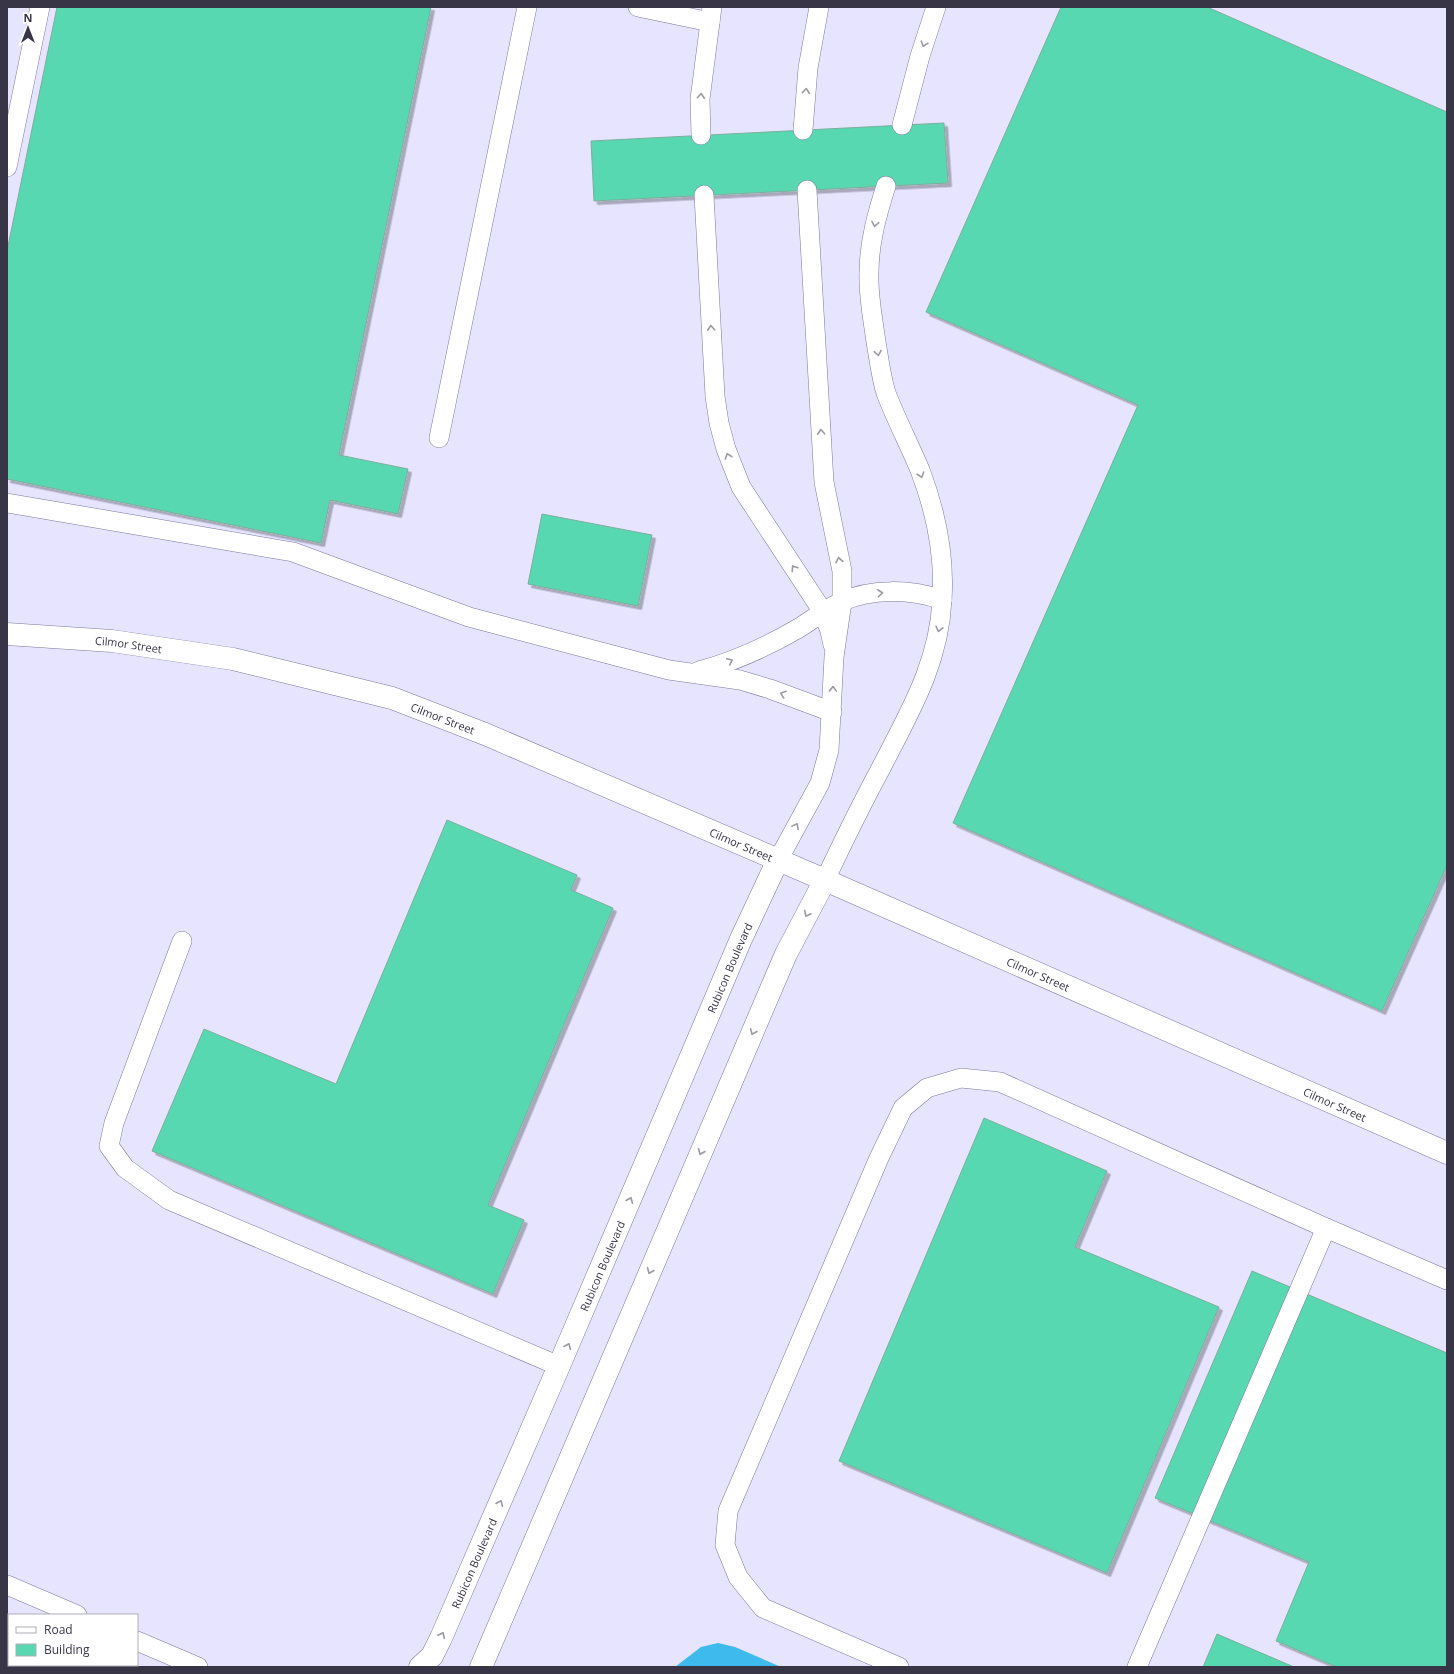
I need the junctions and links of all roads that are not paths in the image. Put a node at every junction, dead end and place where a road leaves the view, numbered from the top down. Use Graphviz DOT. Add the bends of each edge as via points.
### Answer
graph roads {
  1 [pos="40,7"];
  2 [pos="527,7"];
  3 [pos="638,7"];
  4 [pos="819,7"];
  5 [pos="936,7"];
  6 [pos="711,14"];
  7 [pos="902,125"];
  8 [pos="803,130"];
  9 [pos="701,135"];
  10 [pos="7,167"];
  11 [pos="886,186"];
  12 [pos="807,190"];
  13 [pos="704,195"];
  14 [pos="438,438"];
  15 [pos="7,504"];
  16 [pos="942,600"];
  17 [pos="842,602"];
  18 [pos="823,612"];
  19 [pos="7,634"];
  20 [pos="834,658"];
  21 [pos="693,673"];
  22 [pos="832,712"];
  23 [pos="778,860"];
  24 [pos="825,880"];
  25 [pos="182,941"];
  26 [pos="1447,1153"];
  27 [pos="1326,1228"];
  28 [pos="1447,1280"];
  29 [pos="559,1366"];
  30 [pos="7,1585"];
  31 [pos="75,1614"];
  32 [pos="138,1641"];
  33 [pos="198,1667"];
  34 [pos="420,1667"];
  35 [pos="481,1667"];
  36 [pos="899,1667"];
  37 [pos="1137,1667"];
  1 -- 10 [label="lane"];
  2 -- 14 [label="lane"];
  3 -- 6 [label="lane"];
  8 -- 4 [label="lane, one-way" via="808,68"];
  5 -- 7 [label="lane, one-way"];
  9 -- 6 [label="lane, one-way" via="700,98"];
  11 -- 16 [label="lane, one-way" via="872,242 870,302 886,392 920,471 934,515 942,559"];
  17 -- 12 [label="lane, one-way" via="842,571 824,482"];
  18 -- 13 [label="lane, one-way" via="741,487 726,449 715,396"];
  15 -- 21 [label="lane" via="293,552 469,617 668,670"];
  17 -- 16 [label="lane, one-way" via="884,592 927,594"];
  16 -- 24 [label="lane, one-way" via="931,660 918,697"];
  17 -- 18 [label="lane"];
  17 -- 20 [label="lane"];
  18 -- 20 [label="lane" via="830,631"];
  21 -- 18 [label="lane, one-way" via="724,664 799,628"];
  19 -- 23 [label="street, Cilmor Street" via="112,641 233,659 392,698 485,734"];
  22 -- 20 [label="lane, one-way"];
  22 -- 21 [label="lane, one-way" via="740,680"];
  23 -- 22 [label="lane, one-way" via="820,783 830,750"];
  23 -- 24 [label="street, Cilmor Street"];
  29 -- 23 [label="street, Rubicon Boulevard, one-way" via="741,940"];
  24 -- 26 [label="street, Cilmor Street"];
  24 -- 35 [label="street, one-way" via="786,954"];
  25 -- 29 [label="lane" via="114,1123 109,1146 125,1168 169,1200"];
  27 -- 28 [label="lane"];
  27 -- 36 [label="lane" via="1000,1082 961,1078 927,1088 903,1108 879,1158 728,1511 725,1545 738,1577 763,1608"];
  27 -- 37 [label="lane"];
  34 -- 29 [label="street, Rubicon Boulevard, one-way" via="432,1656 441,1638"];
  30 -- 31 [label="lane"];
  32 -- 33 [label="lane"];
}
